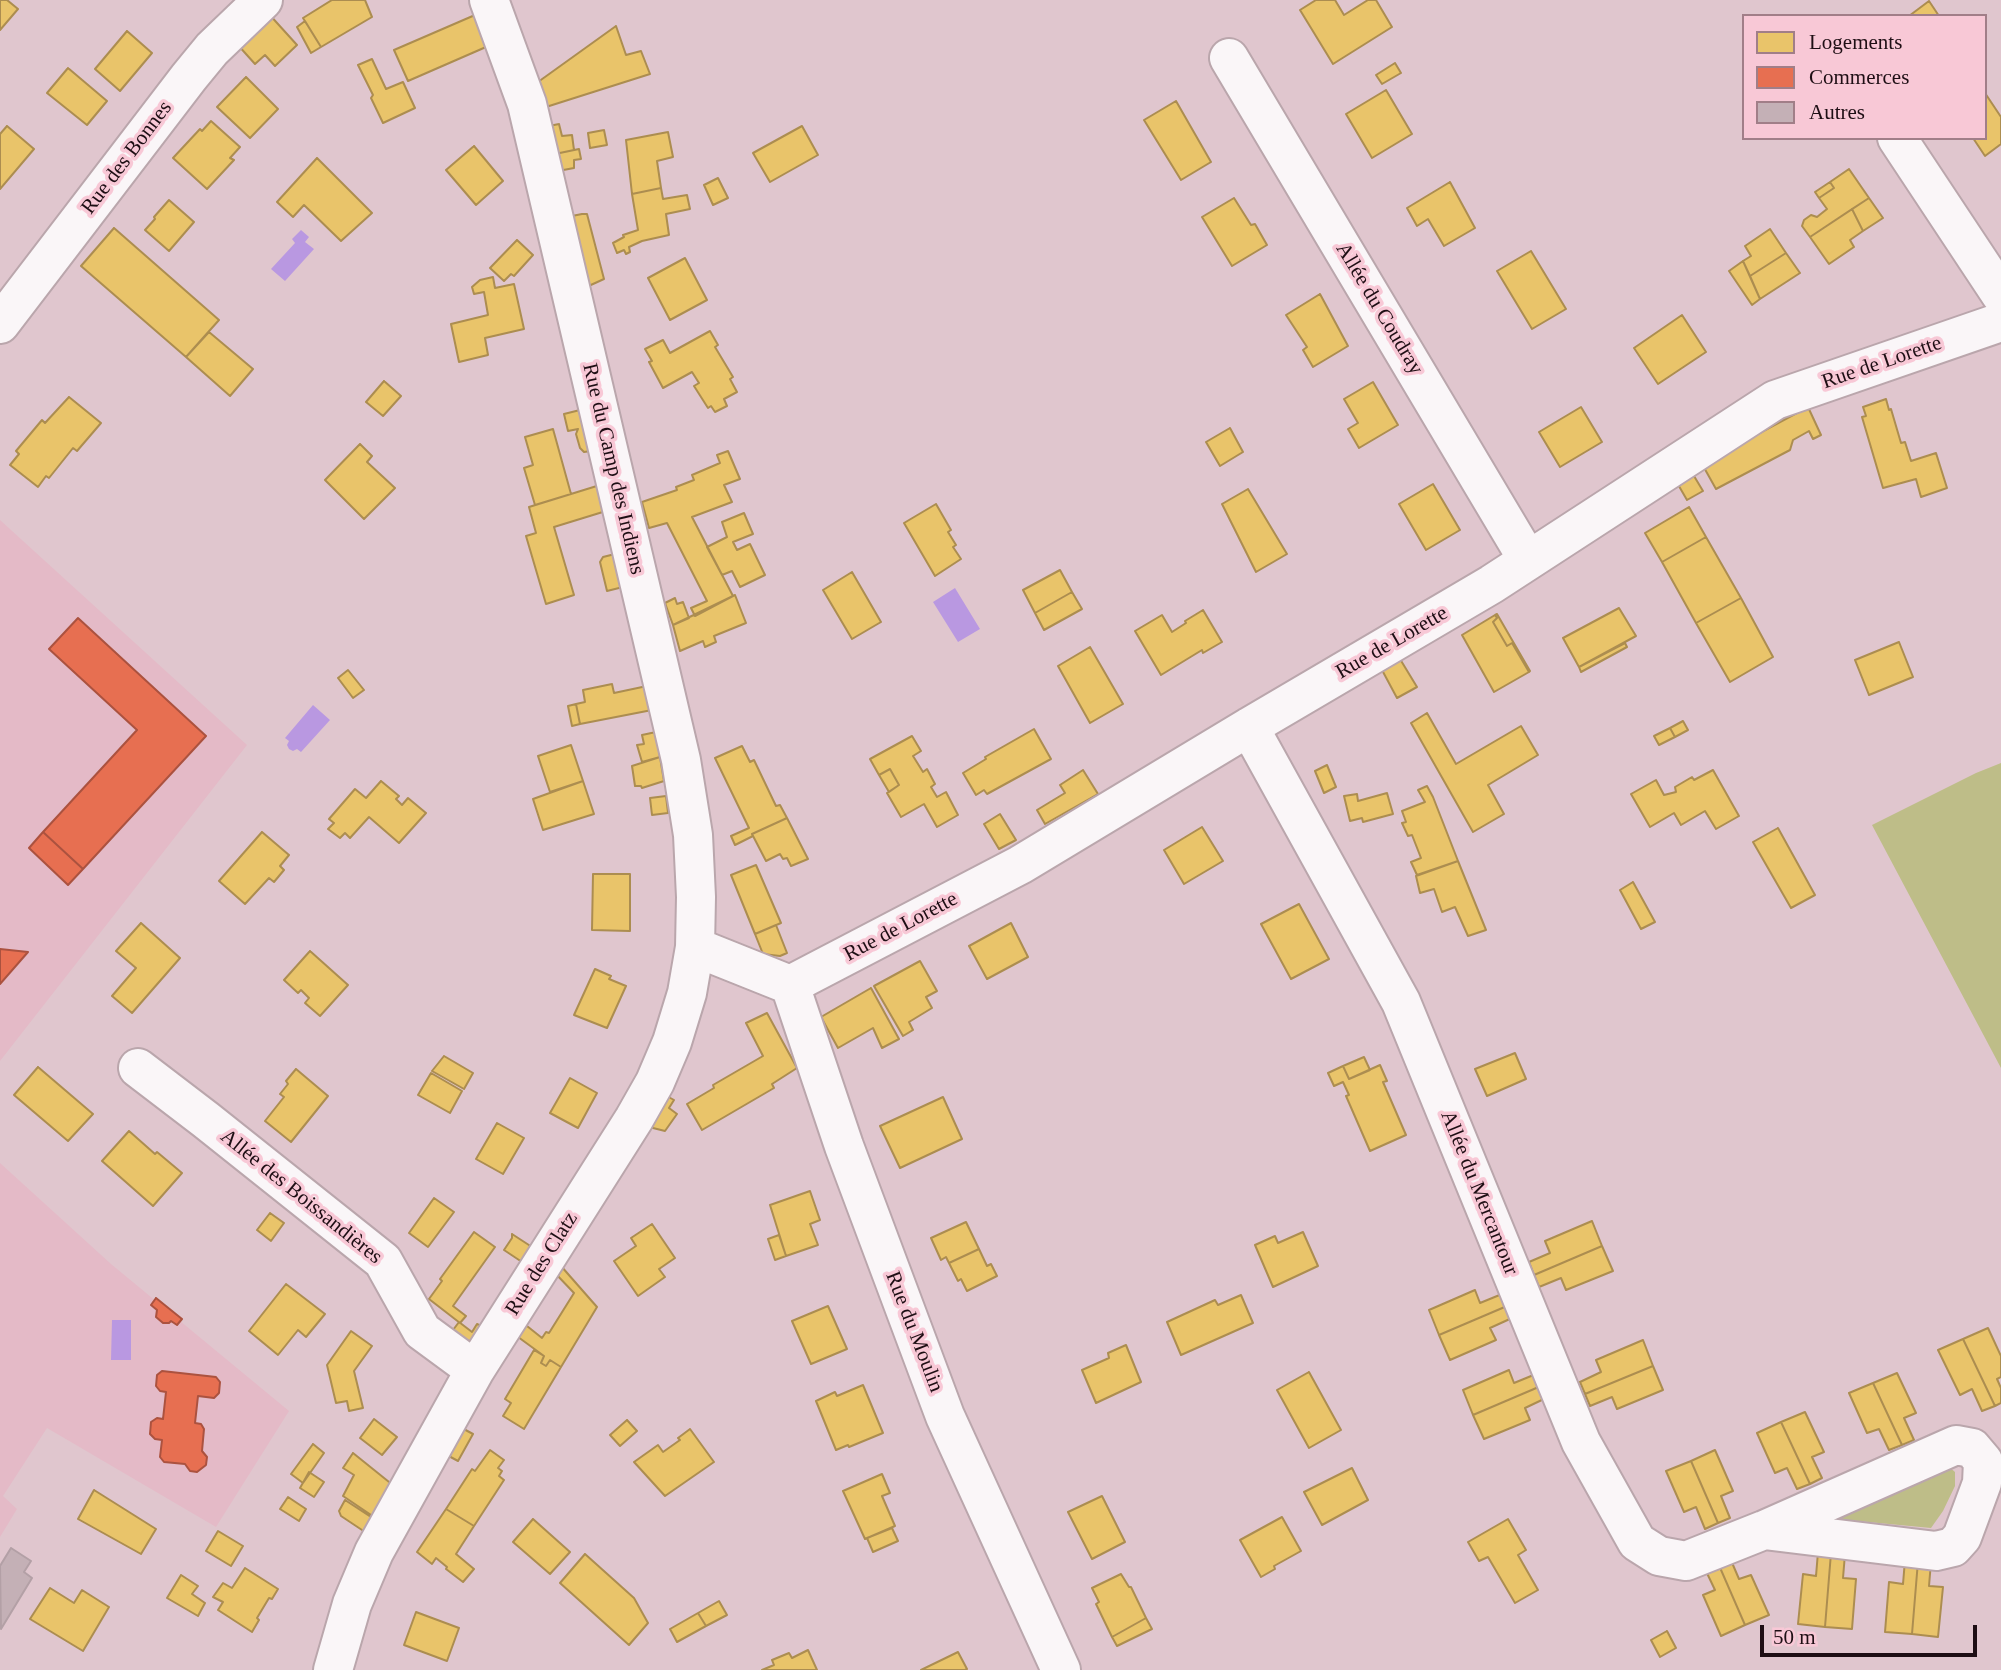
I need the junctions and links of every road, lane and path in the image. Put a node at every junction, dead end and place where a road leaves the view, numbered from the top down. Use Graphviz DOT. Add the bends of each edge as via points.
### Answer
graph roads {
  1 [pos="263,0"];
  2 [pos="489,0"];
  3 [pos="1229,58"];
  4 [pos="1899,140"];
  5 [pos="2001,295"];
  6 [pos="2001,322"];
  7 [pos="0,324"];
  8 [pos="1528,560"];
  9 [pos="1249,727"];
  10 [pos="695,947"];
  11 [pos="790,985"];
  12 [pos="138,1068"];
  13 [pos="475,1370"];
  14 [pos="1763,1530"];
  15 [pos="333,1670"];
  16 [pos="1061,1670"];
  1 -- 7 [label="street, Rue des Bonnes" via="189,77"];
  2 -- 10 [label="street, Rue du Camp des Indiens" via="527,104 681,760 693,835"];
  3 -- 8 [label="street, Allée du Coudray"];
  4 -- 5 [label="street"];
  6 -- 8 [label="street, Rue de Lorette" via="1775,400"];
  8 -- 9 [label="street, Rue de Lorette"];
  9 -- 11 [label="street, Rue de Lorette" via="1020,865"];
  9 -- 14 [label="street, Allée du Mercantour" via="1401,1002 1581,1443 1637,1542 1659,1556 1686,1561"];
  10 -- 11 [label="street"];
  10 -- 13 [label="street, Rue des Clatz" via="687,993 655,1082"];
  11 -- 16 [label="street, Rue du Moulin" via="844,1146 945,1416"];
  12 -- 13 [label="street, Allée des Boissandières" via="383,1261 422,1331"];
  13 -- 15 [label="street, Rue des Clatz" via="374,1552 352,1604"];
  14 -- 14 [label="street, Allée du Mercantour" via="1936,1551 1953,1547 1962,1536 1982,1483 1983,1461 1972,1448 1956,1445"];
}
